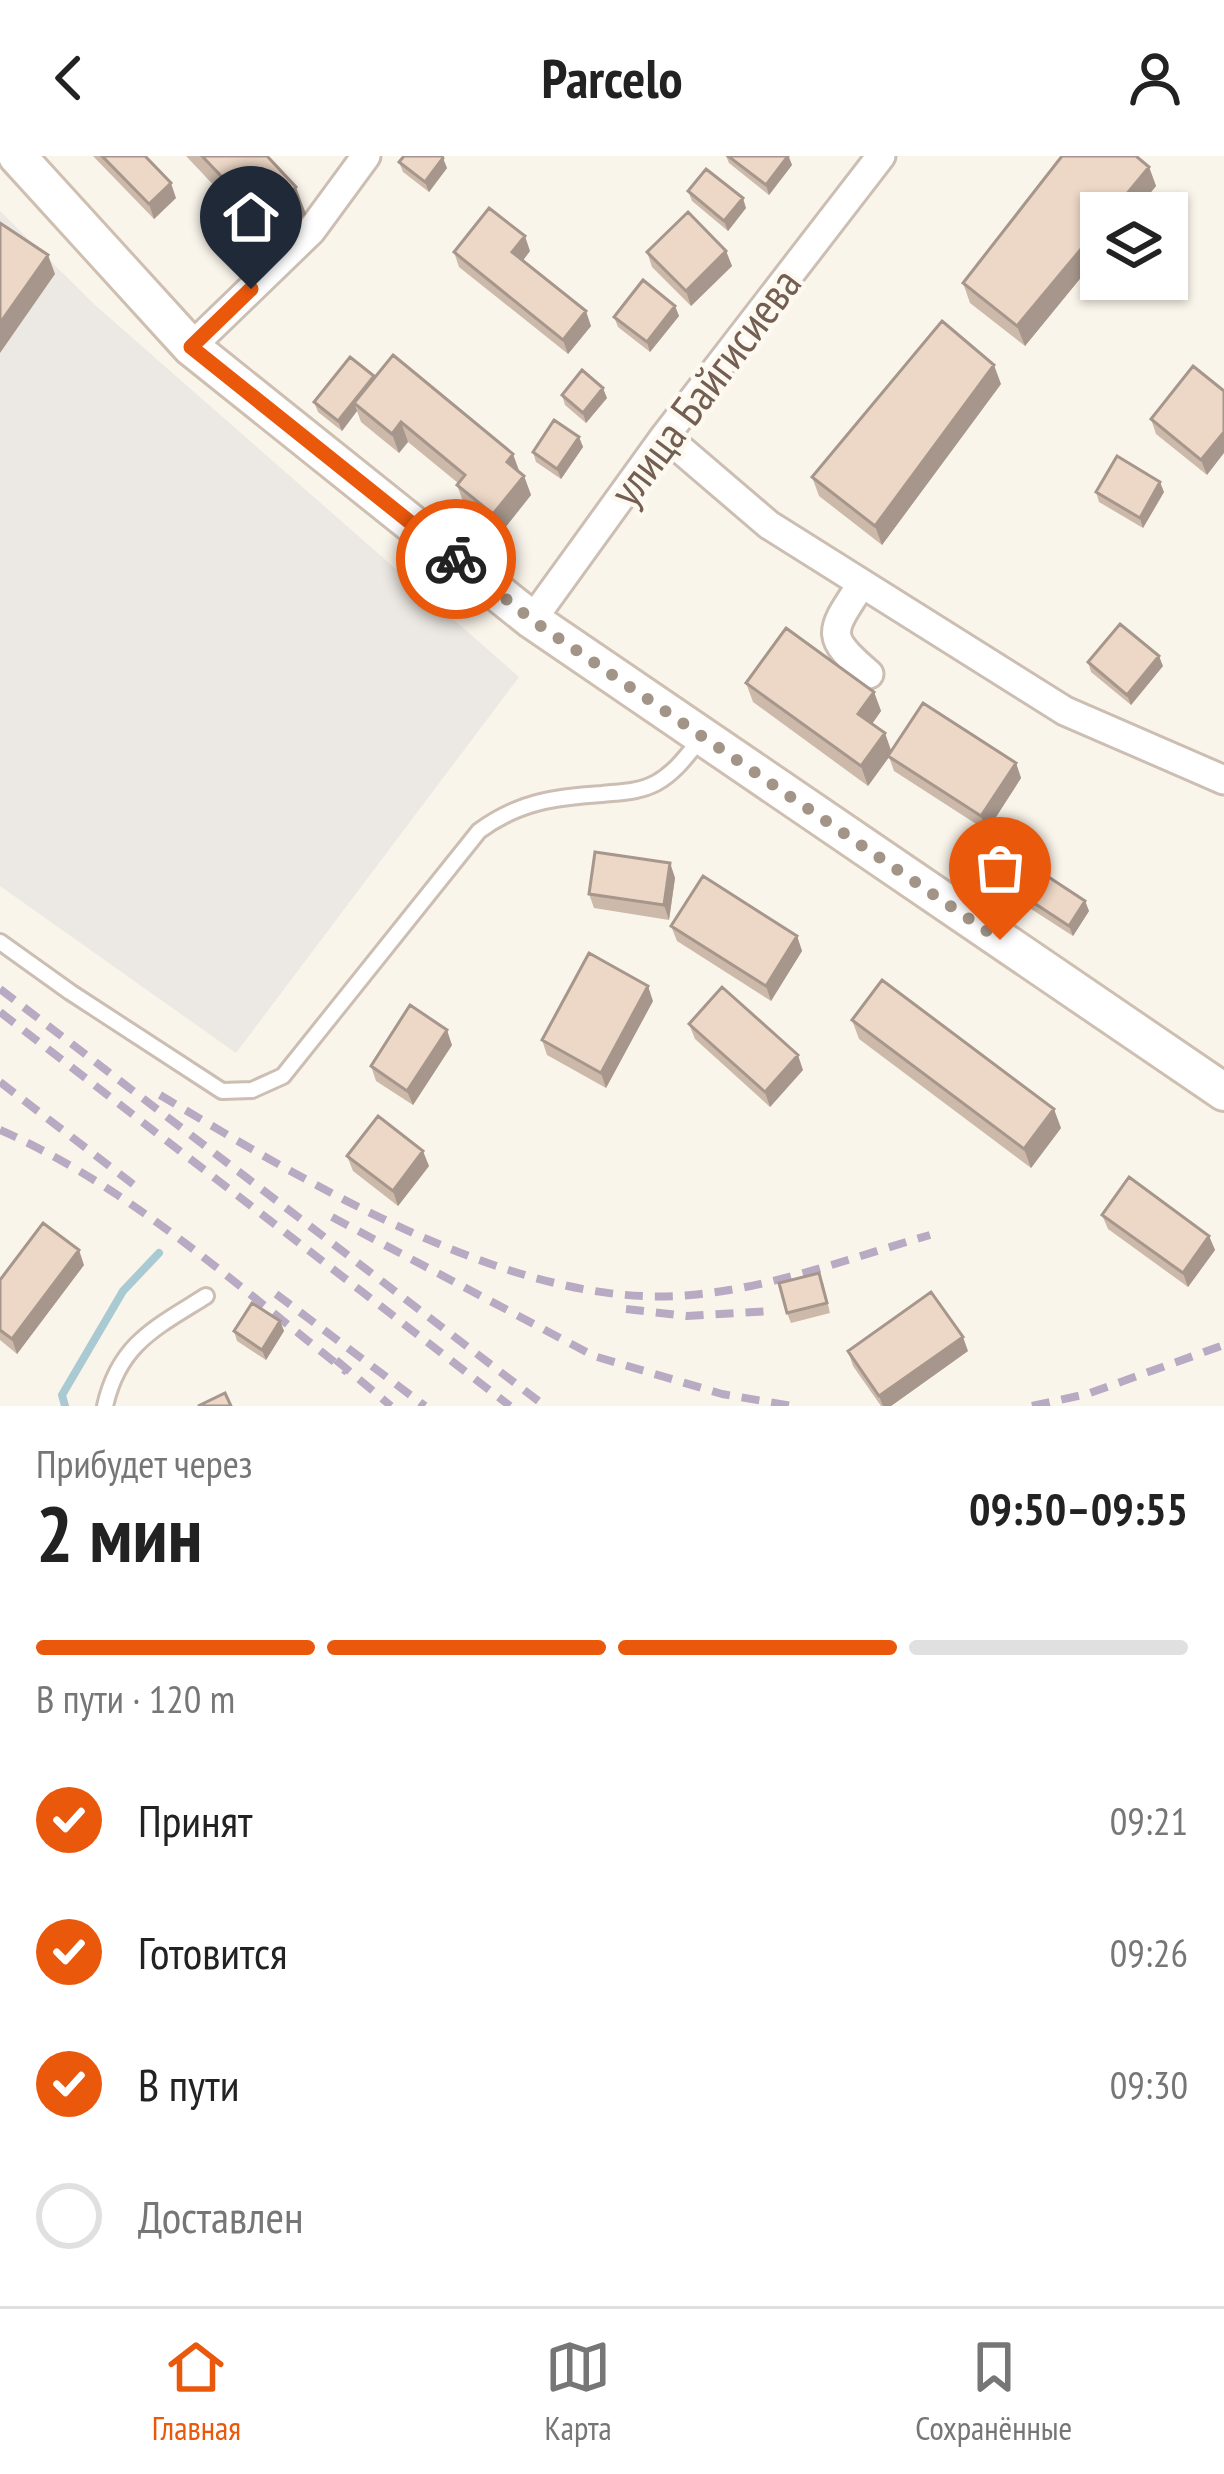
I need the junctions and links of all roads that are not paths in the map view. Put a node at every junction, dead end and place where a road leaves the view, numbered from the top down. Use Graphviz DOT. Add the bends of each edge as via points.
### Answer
graph roads {
  1 [pos="17,156"];
  2 [pos="367,156"];
  3 [pos="881,156"];
  4 [pos="191,347"];
  5 [pos="665,436"];
  6 [pos="861,585"];
  7 [pos="532,620"];
  8 [pos="869,674"];
  9 [pos="702,737"];
  10 [pos="1224,780"];
  11 [pos="0,941"];
  12 [pos="1224,1092"];
  13 [pos="206,1296"];
  14 [pos="105,1406"];
  1 -- 4 [label="main road"];
  2 -- 4 [label="street" via="311,231"];
  3 -- 5 [label="street, улица Байгисиева"];
  4 -- 7 [label="main road"];
  5 -- 6 [label="street" via="769,525"];
  5 -- 7 [label="street, улица Байгисиева"];
  6 -- 8 [label="street" via="836,642"];
  6 -- 10 [label="street" via="1065,711"];
  7 -- 9 [label="main road"];
  9 -- 11 [label="lane" via="655,783 528,803 479,830 284,1076 252,1090 222,1090"];
  9 -- 12 [label="main road"];
  13 -- 14 [label="lane" via="138,1339 111,1378"];
}
